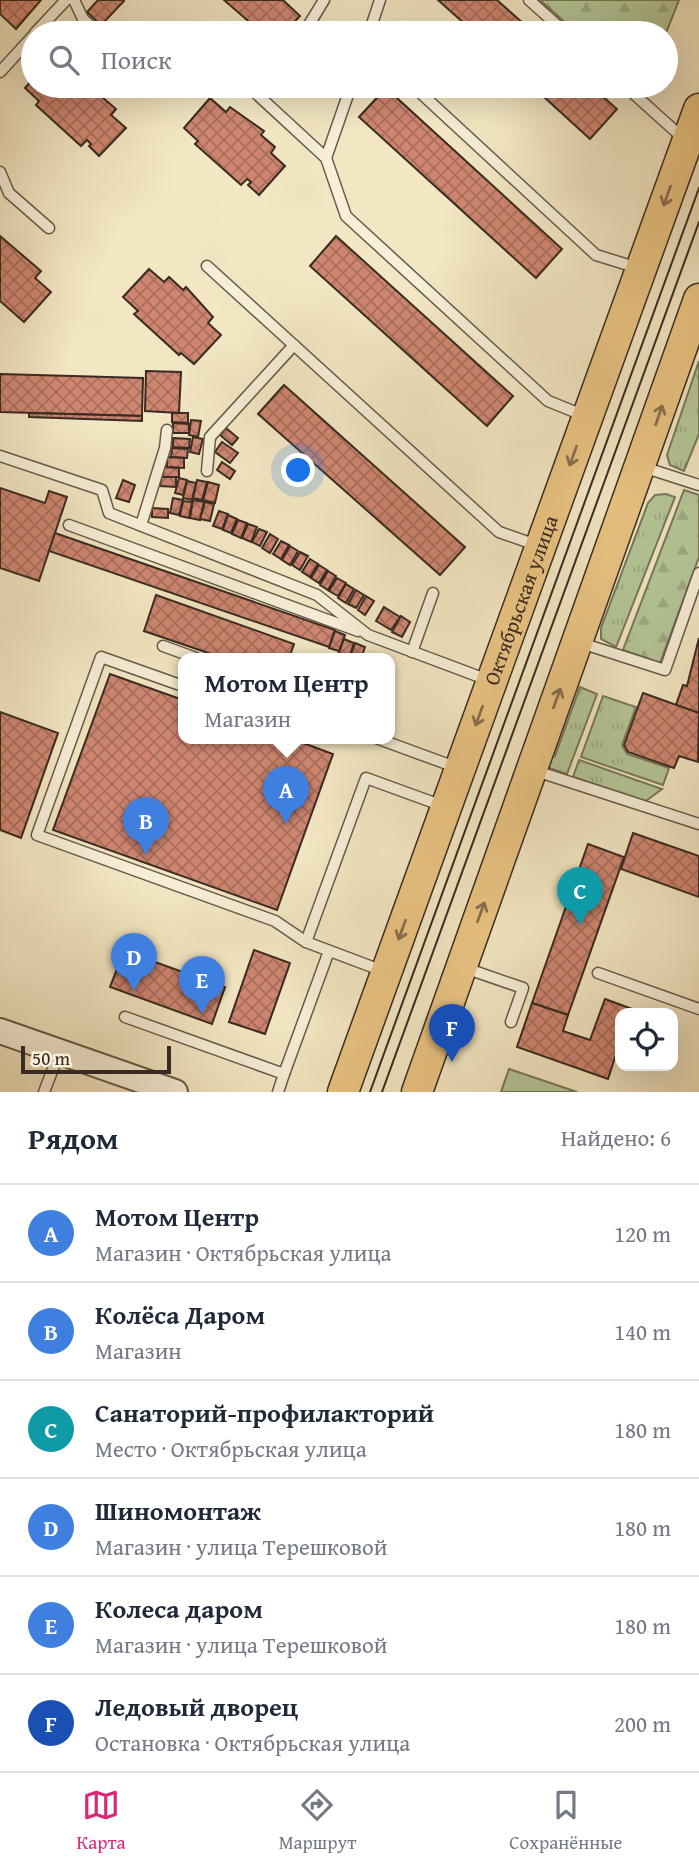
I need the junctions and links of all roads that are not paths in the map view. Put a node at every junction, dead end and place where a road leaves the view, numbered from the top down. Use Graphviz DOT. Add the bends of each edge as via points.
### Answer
graph roads {
  1 [pos="66,0"];
  2 [pos="74,0"];
  3 [pos="326,0"];
  4 [pos="380,0"];
  5 [pos="529,0"];
  6 [pos="46,21"];
  7 [pos="85,21"];
  8 [pos="311,21"];
  9 [pos="373,21"];
  10 [pos="553,21"];
  11 [pos="21,49"];
  12 [pos="0,72"];
  13 [pos="261,98"];
  14 [pos="347,98"];
  15 [pos="426,98"];
  16 [pos="638,98"];
  17 [pos="699,109"];
  18 [pos="687,142"];
  19 [pos="326,158"];
  20 [pos="0,172"];
  21 [pos="49,228"];
  22 [pos="206,266"];
  23 [pos="641,269"];
  24 [pos="699,299"];
  25 [pos="294,345"];
  26 [pos="588,416"];
  27 [pos="167,430"];
  28 [pos="0,456"];
  29 [pos="640,466"];
  30 [pos="207,471"];
  31 [pos="699,485"];
  32 [pos="69,525"];
  33 [pos="141,525"];
  34 [pos="540,547"];
  35 [pos="699,573"];
  36 [pos="433,593"];
  37 [pos="368,635"];
  38 [pos="577,642"];
  39 [pos="163,646"];
  40 [pos="412,652"];
  41 [pos="182,653"];
  42 [pos="492,681"];
  43 [pos="178,685"];
  44 [pos="392,744"];
  45 [pos="460,769"];
  46 [pos="532,769"];
  47 [pos="446,807"];
  48 [pos="699,824"];
  49 [pos="306,942"];
  50 [pos="329,951"];
  51 [pos="461,967"];
  52 [pos="387,973"];
  53 [pos="598,973"];
  54 [pos="699,1009"];
  55 [pos="124,1017"];
  56 [pos="511,1022"];
  57 [pos="2,1034"];
  58 [pos="59,1052"];
  59 [pos="284,1074"];
  60 [pos="44,1092"];
  61 [pos="175,1092"];
  62 [pos="278,1092"];
  63 [pos="343,1092"];
  64 [pos="417,1092"];
  1 -- 6 [label="lane"];
  2 -- 7 [label="lane"];
  3 -- 8 [label="lane"];
  4 -- 9 [label="lane"];
  5 -- 10 [label="lane"];
  11 -- 12 [label="lane"];
  13 -- 19 [label="lane"];
  14 -- 19 [label="lane"];
  15 -- 23 [label="lane" via="596,255"];
  16 -- 18 [label="lane"];
  17 -- 18 [label="main road, Октябрьская улица"];
  18 -- 23 [label="main road, Октябрьская улица, one-way"];
  19 -- 26 [label="lane" via="346,216 548,401"];
  20 -- 21 [label="lane" via="9,194"];
  22 -- 25 [label="lane"];
  23 -- 26 [label="main road, Октябрьская улица"];
  29 -- 24 [label="main road, one-way"];
  25 -- 30 [label="lane" via="210,438"];
  25 -- 34 [label="lane" via="499,531"];
  26 -- 34 [label="main road, Октябрьская улица, one-way"];
  27 -- 33 [label="lane"];
  28 -- 33 [label="lane" via="102,490 109,513"];
  29 -- 31 [label="lane"];
  29 -- 38 [label="main road"];
  32 -- 37 [label="lane"];
  33 -- 37 [label="lane" via="317,595"];
  34 -- 42 [label="main road, Октябрьская улица"];
  35 -- 38 [label="lane" via="665,670"];
  36 -- 40 [label="lane"];
  37 -- 40 [label="lane"];
  46 -- 38 [label="main road, one-way"];
  39 -- 41 [label="lane"];
  40 -- 42 [label="lane"];
  42 -- 45 [label="main road, Октябрьская улица, one-way"];
  43 -- 49 [label="lane" via="101,657 37,835 275,921"];
  44 -- 45 [label="lane"];
  45 -- 47 [label="main road, Октябрьская улица"];
  46 -- 48 [label="lane"];
  51 -- 46 [label="main road, one-way"];
  47 -- 49 [label="lane" via="366,778"];
  47 -- 52 [label="main road, Октябрьская улица, one-way"];
  49 -- 50 [label="lane"];
  50 -- 52 [label="lane"];
  50 -- 59 [label="lane"];
  51 -- 56 [label="lane" via="523,988"];
  51 -- 64 [label="main road"];
  52 -- 63 [label="main road, Октябрьская улица"];
  53 -- 54 [label="lane"];
  55 -- 59 [label="lane"];
  57 -- 58 [label="street"];
  58 -- 60 [label="lane"];
  58 -- 61 [label="street"];
  59 -- 62 [label="lane"];
}
